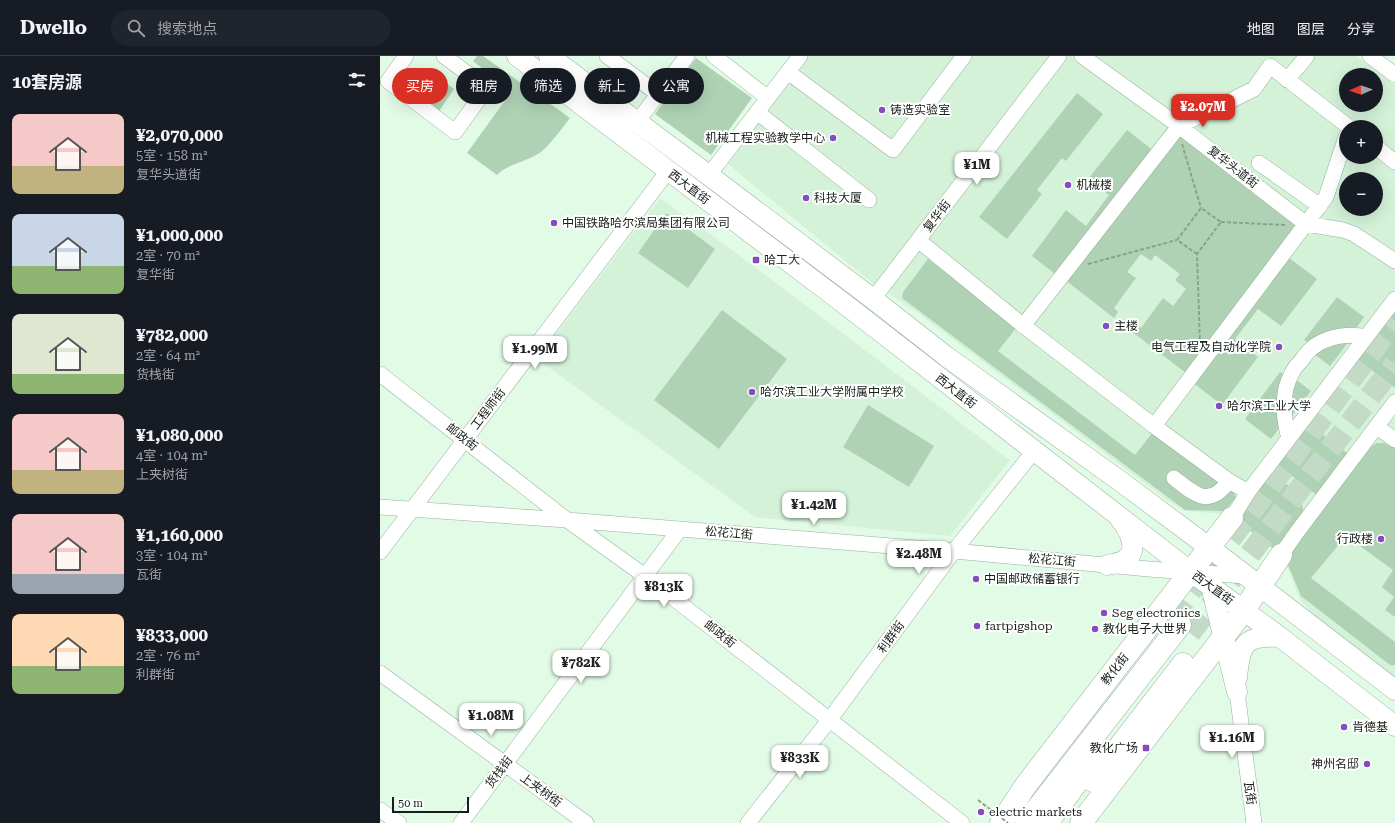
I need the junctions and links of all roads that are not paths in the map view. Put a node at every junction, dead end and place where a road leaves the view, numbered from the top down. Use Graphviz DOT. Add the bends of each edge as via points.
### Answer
graph roads {
  1 [pos="406,56"];
  2 [pos="517,56"];
  3 [pos="549,56"];
  4 [pos="607,56"];
  5 [pos="687,56"];
  6 [pos="714,56"];
  7 [pos="800,56"];
  8 [pos="964,56"];
  9 [pos="1059,56"];
  10 [pos="1082,56"];
  11 [pos="1307,56"];
  12 [pos="1370,56"];
  13 [pos="454,59"];
  14 [pos="678,68"];
  15 [pos="788,72"];
  16 [pos="1395,75"];
  17 [pos="1287,80"];
  18 [pos="648,87"];
  19 [pos="768,98"];
  20 [pos="650,104"];
  21 [pos="757,112"];
  22 [pos="1340,120"];
  23 [pos="637,122"];
  24 [pos="1179,126"];
  25 [pos="1383,153"];
  26 [pos="1339,158"];
  27 [pos="1395,162"];
  28 [pos="1259,163"];
  29 [pos="668,171"];
  30 [pos="709,175"];
  31 [pos="1280,178"];
  32 [pos="1269,195"];
  33 [pos="869,200"];
  34 [pos="1320,206"];
  35 [pos="1306,224"];
  36 [pos="918,240"];
  37 [pos="1395,261"];
  38 [pos="873,299"];
  39 [pos="1395,299"];
  40 [pos="1023,326"];
  41 [pos="1366,337"];
  42 [pos="380,374"];
  43 [pos="1395,402"];
  44 [pos="1154,426"];
  45 [pos="1377,427"];
  46 [pos="1290,438"];
  47 [pos="465,440"];
  48 [pos="1395,440"];
  49 [pos="1034,451"];
  50 [pos="1174,478"];
  51 [pos="1229,482"];
  52 [pos="1248,492"];
  53 [pos="1107,506"];
  54 [pos="380,507"];
  55 [pos="411,510"];
  56 [pos="1232,518"];
  57 [pos="568,520"];
  58 [pos="680,529"];
  59 [pos="1210,548"];
  60 [pos="954,551"];
  61 [pos="380,552"];
  62 [pos="1281,555"];
  63 [pos="1107,565"];
  64 [pos="1191,572"];
  65 [pos="645,576"];
  66 [pos="1253,581"];
  67 [pos="1211,586"];
  68 [pos="1244,610"];
  69 [pos="1186,629"];
  70 [pos="1224,637"];
  71 [pos="1280,637"];
  72 [pos="380,673"];
  73 [pos="1395,690"];
  74 [pos="1237,692"];
  75 [pos="830,719"];
  76 [pos="1395,726"];
  77 [pos="505,764"];
  78 [pos="380,810"];
  79 [pos="398,823"];
  80 [pos="461,823"];
  81 [pos="586,823"];
  82 [pos="748,823"];
  83 [pos="962,823"];
  84 [pos="1001,823"];
  85 [pos="1013,823"];
  86 [pos="1026,823"];
  87 [pos="1047,823"];
  88 [pos="1060,823"];
  89 [pos="1081,823"];
  90 [pos="1254,823"];
  1 -- 13 [label="street" via="388,81 455,132 488,88"];
  2 -- 29 [label="main road, 西大直街"];
  3 -- 23 [label="main road, 西大直街"];
  4 -- 18 [label="street"];
  5 -- 14 [label="street"];
  6 -- 19 [label="street"];
  7 -- 15 [label="street"];
  8 -- 15 [label="street" via="893,150"];
  9 -- 36 [label="street, 复华街"];
  10 -- 24 [label="street, 复华头道街"];
  11 -- 17 [label="street"];
  12 -- 16 [label="street"];
  15 -- 19 [label="street"];
  17 -- 22 [label="street"];
  17 -- 24 [label="street" via="1270,66 1254,89"];
  19 -- 21 [label="street"];
  20 -- 23 [label="street"];
  21 -- 30 [label="street"];
  21 -- 33 [label="street"];
  23 -- 30 [label="main road, 西大直街"];
  24 -- 32 [label="street, 复华头道街"];
  24 -- 40 [label="street"];
  25 -- 27 [label="street"];
  26 -- 34 [label="street" via="1326,197"];
  28 -- 31 [label="street"];
  29 -- 47 [label="street, 工程师街"];
  29 -- 49 [label="main road, 西大直街"];
  30 -- 38 [label="main road, 西大直街"];
  31 -- 32 [label="street"];
  31 -- 34 [label="street"];
  32 -- 35 [label="street, 复华头道街"];
  34 -- 35 [label="street"];
  35 -- 37 [label="street" via="1354,234"];
  35 -- 44 [label="street"];
  36 -- 38 [label="street, 复华街"];
  36 -- 40 [label="street"];
  38 -- 59 [label="main road, 西大直街" via="947,358"];
  39 -- 41 [label="street"];
  40 -- 44 [label="street"];
  41 -- 46 [label="street"];
  41 -- 46 [label="street" via="1343,336 1316,345 1292,372 1284,402 1286,429"];
  42 -- 47 [label="street, 邮政街"];
  43 -- 45 [label="street"];
  44 -- 51 [label="street"];
  45 -- 48 [label="street"];
  45 -- 62 [label="street"];
  46 -- 52 [label="street"];
  47 -- 55 [label="street, 工程师街"];
  47 -- 57 [label="street, 邮政街"];
  49 -- 53 [label="main road, 西大直街"];
  49 -- 60 [label="street, 利群街"];
  50 -- 51 [label="street" via="1194,494 1207,497 1219,493"];
  51 -- 52 [label="street"];
  52 -- 56 [label="street"];
  53 -- 63 [label="main road" via="1125,525 1132,543 1130,556 1126,560"];
  53 -- 64 [label="main road, 西大直街"];
  54 -- 55 [label="street, 松花江街"];
  55 -- 57 [label="street, 松花江街"];
  55 -- 61 [label="street, 工程师街"];
  56 -- 59 [label="highway, 教化街"];
  57 -- 58 [label="street, 松花江街"];
  57 -- 65 [label="street, 邮政街"];
  58 -- 60 [label="street, 松花江街"];
  58 -- 65 [label="street, 货栈街"];
  59 -- 64 [label="highway, 教化街"];
  59 -- 66 [label="main road, 西大直街"];
  60 -- 63 [label="street, 松花江街"];
  60 -- 75 [label="street, 利群街"];
  62 -- 66 [label="highway"];
  63 -- 64 [label="street, 松花江街"];
  64 -- 66 [label="street, 松花江街"];
  64 -- 67 [label="main road, 西大直街"];
  64 -- 84 [label="highway, 教化街" via="1026,785"];
  65 -- 75 [label="street, 邮政街"];
  65 -- 77 [label="street, 货栈街"];
  66 -- 68 [label="highway"];
  66 -- 73 [label="main road, 西大直街"];
  67 -- 68 [label="main road, 西大直街"];
  67 -- 70 [label="main road"];
  68 -- 70 [label="highway"];
  68 -- 71 [label="main road, 西大直街"];
  69 -- 85 [label="highway, 教化街"];
  69 -- 86 [label="highway, 教化街"];
  69 -- 87 [label="highway"];
  69 -- 88 [label="highway"];
  70 -- 74 [label="main road"];
  70 -- 89 [label="highway"];
  71 -- 74 [label="main road" via="1259,637 1244,646 1239,658"];
  71 -- 76 [label="main road, 西大直街"];
  72 -- 77 [label="street, 上夹树街"];
  74 -- 90 [label="street, 瓦街"];
  75 -- 82 [label="street, 利群街"];
  75 -- 83 [label="street, 邮政街"];
  77 -- 80 [label="street, 货栈街"];
  77 -- 81 [label="street, 上夹树街"];
  78 -- 79 [label="street"];
}
